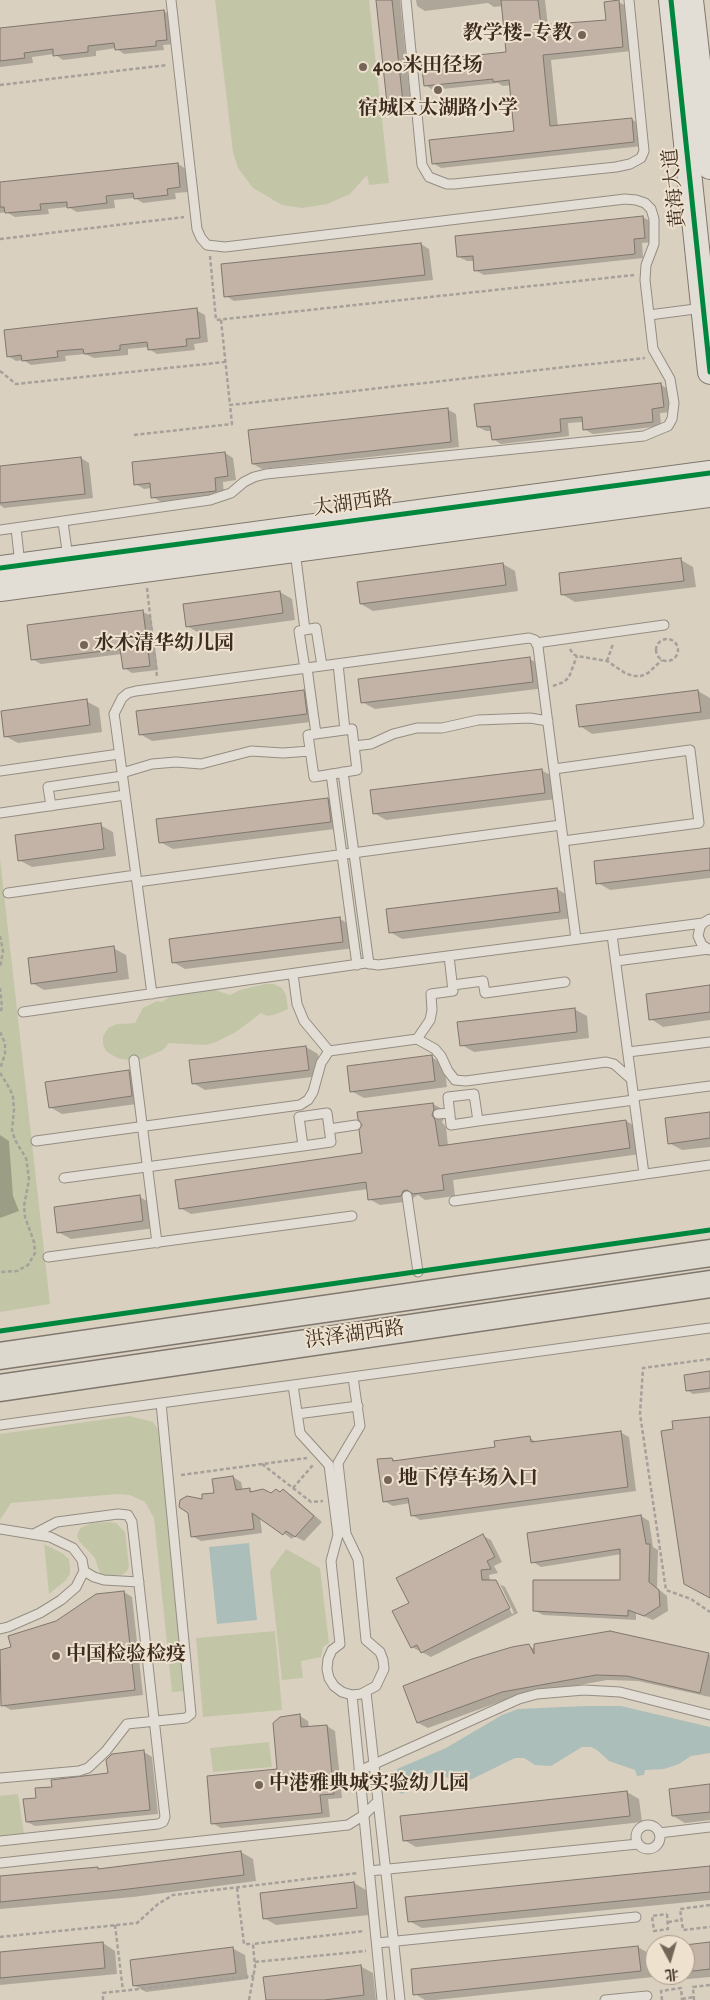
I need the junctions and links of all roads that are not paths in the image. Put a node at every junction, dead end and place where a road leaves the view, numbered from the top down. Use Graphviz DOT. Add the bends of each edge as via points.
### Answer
graph roads {
  1 [pos="171,0"];
  2 [pos="406,0"];
  3 [pos="629,0"];
  4 [pos="671,0"];
  5 [pos="691,0"];
  6 [pos="697,120"];
  7 [pos="710,168"];
  8 [pos="707,307"];
  9 [pos="649,315"];
  10 [pos="710,372"];
  11 [pos="710,473"];
  12 [pos="710,495"];
  13 [pos="63,522"];
  14 [pos="16,528"];
  15 [pos="0,530"];
  16 [pos="293,539"];
  17 [pos="68,559"];
  18 [pos="10,567"];
  19 [pos="0,589"];
  20 [pos="664,625"];
  21 [pos="305,630"];
  22 [pos="536,643"];
  23 [pos="338,664"];
  24 [pos="322,666"];
  25 [pos="306,668"];
  26 [pos="548,721"];
  27 [pos="345,730"];
  28 [pos="316,734"];
  29 [pos="354,746"];
  30 [pos="310,751"];
  31 [pos="119,754"];
  32 [pos="554,769"];
  33 [pos="0,772"];
  34 [pos="343,772"];
  35 [pos="331,774"];
  36 [pos="122,775"];
  37 [pos="125,796"];
  38 [pos="51,806"];
  39 [pos="0,813"];
  40 [pos="561,825"];
  41 [pos="564,841"];
  42 [pos="354,853"];
  43 [pos="342,854"];
  44 [pos="136,878"];
  45 [pos="8,893"];
  46 [pos="707,921"];
  47 [pos="612,935"];
  48 [pos="576,939"];
  49 [pos="710,949"];
  50 [pos="449,956"];
  51 [pos="616,962"];
  52 [pos="357,964"];
  53 [pos="369,964"];
  54 [pos="293,974"];
  55 [pos="565,982"];
  56 [pos="452,985"];
  57 [pos="152,994"];
  58 [pos="23,1012"];
  59 [pos="417,1039"];
  60 [pos="710,1042"];
  61 [pos="329,1050"];
  62 [pos="628,1052"];
  63 [pos="134,1060"];
  64 [pos="632,1079"];
  65 [pos="460,1080"];
  66 [pos="710,1086"];
  67 [pos="462,1096"];
  68 [pos="634,1098"];
  69 [pos="308,1100"];
  70 [pos="450,1113"];
  71 [pos="438,1114"];
  72 [pos="311,1115"];
  73 [pos="478,1121"];
  74 [pos="142,1126"];
  75 [pos="356,1126"];
  76 [pos="329,1129"];
  77 [pos="36,1141"];
  78 [pos="303,1146"];
  79 [pos="710,1165"];
  80 [pos="148,1167"];
  81 [pos="644,1174"];
  82 [pos="64,1178"];
  83 [pos="407,1196"];
  84 [pos="454,1201"];
  85 [pos="352,1216"];
  86 [pos="157,1242"];
  87 [pos="710,1253"];
  88 [pos="48,1257"];
  89 [pos="418,1272"];
  90 [pos="710,1284"];
  91 [pos="710,1328"];
  92 [pos="0,1356"];
  93 [pos="353,1376"];
  94 [pos="293,1385"];
  95 [pos="0,1388"];
  96 [pos="160,1403"];
  97 [pos="358,1406"];
  98 [pos="297,1414"];
  99 [pos="0,1425"];
  100 [pos="0,1529"];
  101 [pos="34,1534"];
  102 [pos="84,1571"];
  103 [pos="139,1582"];
  104 [pos="0,1629"];
  105 [pos="366,1692"];
  106 [pos="352,1694"];
  107 [pos="710,1714"];
  108 [pos="154,1722"];
  109 [pos="374,1764"];
  110 [pos="359,1771"];
  111 [pos="0,1778"];
  112 [pos="378,1801"];
  113 [pos="364,1815"];
  114 [pos="710,1827"];
  115 [pos="659,1833"];
  116 [pos="0,1841"];
  117 [pos="638,1844"];
  118 [pos="0,1863"];
  119 [pos="386,1870"];
  120 [pos="369,1871"];
  121 [pos="636,1917"];
  122 [pos="393,1942"];
  123 [pos="377,1947"];
  124 [pos="647,1996"];
  125 [pos="382,2000"];
  126 [pos="400,2000"];
  127 [pos="606,2000"];
  1 -- 9 [label="lane" via="196,228 209,245 225,247 625,198 645,203 654,219 654,244 646,265"];
  2 -- 3 [label="lane" via="422,165 429,177 454,184 616,167 641,158 644,150"];
  4 -- 6 [label="street, 黄海大道"];
  5 -- 6 [label="street, 黄海大道"];
  6 -- 7 [label="street, 黄海大道"];
  6 -- 8 [label="street, 黄海大道"];
  8 -- 9 [label="lane"];
  8 -- 10 [label="street, 黄海大道"];
  9 -- 13 [label="lane" via="653,349 670,379 674,402 668,426 644,436 266,474 210,500"];
  11 -- 16 [label="street, 太湖西路"];
  12 -- 16 [label="street, 太湖西路"];
  13 -- 14 [label="lane"];
  13 -- 17 [label="lane"];
  14 -- 15 [label="lane"];
  14 -- 18 [label="lane"];
  16 -- 17 [label="street, 太湖西路"];
  16 -- 19 [label="street, 太湖西路" via="144,570"];
  16 -- 21 [label="lane"];
  17 -- 18 [label="street, 太湖西路"];
  20 -- 22 [label="lane"];
  21 -- 24 [label="lane" via="316,628"];
  21 -- 25 [label="lane" via="299,631"];
  22 -- 23 [label="lane" via="529,638"];
  22 -- 26 [label="lane"];
  23 -- 24 [label="lane"];
  23 -- 27 [label="lane"];
  24 -- 25 [label="lane"];
  25 -- 28 [label="lane"];
  25 -- 31 [label="lane" via="128,693 114,714"];
  26 -- 29 [label="lane" via="530,718 478,720 442,728 418,728 392,734 371,744"];
  26 -- 32 [label="lane"];
  27 -- 28 [label="lane"];
  27 -- 29 [label="lane" via="352,729"];
  28 -- 30 [label="lane" via="308,735"];
  29 -- 34 [label="lane" via="357,770"];
  30 -- 35 [label="lane" via="314,777"];
  30 -- 36 [label="lane" via="251,751 201,764 152,764"];
  31 -- 33 [label="lane"];
  31 -- 36 [label="lane"];
  32 -- 40 [label="lane"];
  32 -- 41 [label="lane" via="690,750 699,823"];
  34 -- 35 [label="lane"];
  34 -- 42 [label="lane"];
  35 -- 43 [label="lane"];
  36 -- 37 [label="lane"];
  36 -- 38 [label="lane" via="48,787"];
  37 -- 38 [label="lane"];
  37 -- 44 [label="lane"];
  38 -- 39 [label="lane"];
  40 -- 41 [label="lane"];
  40 -- 42 [label="lane"];
  41 -- 48 [label="lane"];
  42 -- 43 [label="lane"];
  42 -- 53 [label="lane"];
  43 -- 44 [label="lane"];
  43 -- 52 [label="lane"];
  44 -- 45 [label="lane"];
  44 -- 57 [label="lane"];
  46 -- 47 [label="lane"];
  46 -- 49 [label="lane" via="700,926 698,936 702,945"];
  47 -- 48 [label="lane"];
  47 -- 51 [label="lane"];
  48 -- 50 [label="lane"];
  49 -- 51 [label="lane"];
  50 -- 53 [label="lane"];
  50 -- 56 [label="lane"];
  51 -- 62 [label="lane"];
  52 -- 53 [label="lane"];
  52 -- 54 [label="lane"];
  54 -- 57 [label="lane"];
  54 -- 61 [label="lane" via="297,1004 304,1021"];
  55 -- 56 [label="lane" via="485,993 483,980"];
  56 -- 59 [label="lane" via="453,991 431,994 430,1020"];
  57 -- 58 [label="lane"];
  59 -- 61 [label="lane"];
  59 -- 65 [label="lane" via="435,1049 455,1080"];
  60 -- 62 [label="lane"];
  61 -- 69 [label="lane"];
  62 -- 64 [label="lane"];
  63 -- 74 [label="lane"];
  64 -- 65 [label="lane" via="614,1064 606,1062"];
  64 -- 68 [label="lane"];
  65 -- 67 [label="lane"];
  66 -- 68 [label="lane"];
  67 -- 70 [label="lane" via="448,1097"];
  67 -- 73 [label="lane" via="474,1094"];
  68 -- 73 [label="lane"];
  68 -- 81 [label="lane"];
  69 -- 72 [label="lane"];
  69 -- 74 [label="lane" via="300,1105"];
  70 -- 71 [label="lane"];
  70 -- 73 [label="lane" via="451,1125"];
  72 -- 76 [label="lane" via="327,1113"];
  72 -- 78 [label="lane" via="299,1117"];
  74 -- 77 [label="lane"];
  74 -- 80 [label="lane"];
  75 -- 76 [label="lane"];
  76 -- 78 [label="lane" via="331,1142"];
  78 -- 80 [label="lane"];
  79 -- 81 [label="lane"];
  80 -- 82 [label="lane"];
  80 -- 86 [label="lane"];
  81 -- 84 [label="lane"];
  83 -- 89 [label="lane"];
  85 -- 86 [label="lane"];
  86 -- 88 [label="lane"];
  87 -- 92 [label="main road, 洪泽湖西路"];
  90 -- 95 [label="main road, 洪泽湖西路"];
  91 -- 93 [label="lane"];
  93 -- 94 [label="lane"];
  93 -- 97 [label="lane"];
  94 -- 96 [label="lane"];
  94 -- 98 [label="lane"];
  96 -- 99 [label="lane"];
  96 -- 108 [label="lane" via="191,1714 186,1718"];
  97 -- 98 [label="lane"];
  97 -- 105 [label="lane" via="360,1426 338,1463 346,1534 358,1559 366,1640 380,1652 384,1669 376,1686"];
  98 -- 106 [label="lane" via="300,1433 329,1464 338,1535 331,1561 340,1644 332,1650 327,1669 334,1686"];
  100 -- 101 [label="lane"];
  101 -- 102 [label="lane" via="50,1537 73,1548 82,1560"];
  101 -- 103 [label="lane" via="57,1522 128,1515 132,1522"];
  102 -- 103 [label="lane" via="104,1580"];
  102 -- 104 [label="lane" via="76,1587 61,1600 40,1613"];
  103 -- 108 [label="lane"];
  105 -- 106 [label="lane"];
  105 -- 109 [label="lane"];
  106 -- 110 [label="lane"];
  107 -- 109 [label="lane" via="620,1692 584,1690 537,1694 519,1699"];
  108 -- 111 [label="lane" via="127,1724 88,1768"];
  108 -- 116 [label="lane" via="165,1816 163,1822"];
  109 -- 110 [label="lane"];
  109 -- 112 [label="lane"];
  110 -- 113 [label="lane"];
  112 -- 113 [label="lane"];
  112 -- 119 [label="lane"];
  113 -- 118 [label="lane" via="348,1825"];
  113 -- 120 [label="lane"];
  114 -- 115 [label="lane"];
  115 -- 117 [label="lane" via="659,1840 652,1848 644,1849"];
  115 -- 117 [label="lane" via="654,1828 643,1827 636,1836"];
  117 -- 119 [label="lane"];
  119 -- 120 [label="lane"];
  119 -- 122 [label="lane"];
  120 -- 123 [label="lane"];
  121 -- 122 [label="lane"];
  122 -- 123 [label="lane"];
  122 -- 126 [label="lane"];
  123 -- 125 [label="lane"];
  124 -- 127 [label="lane"];
}
